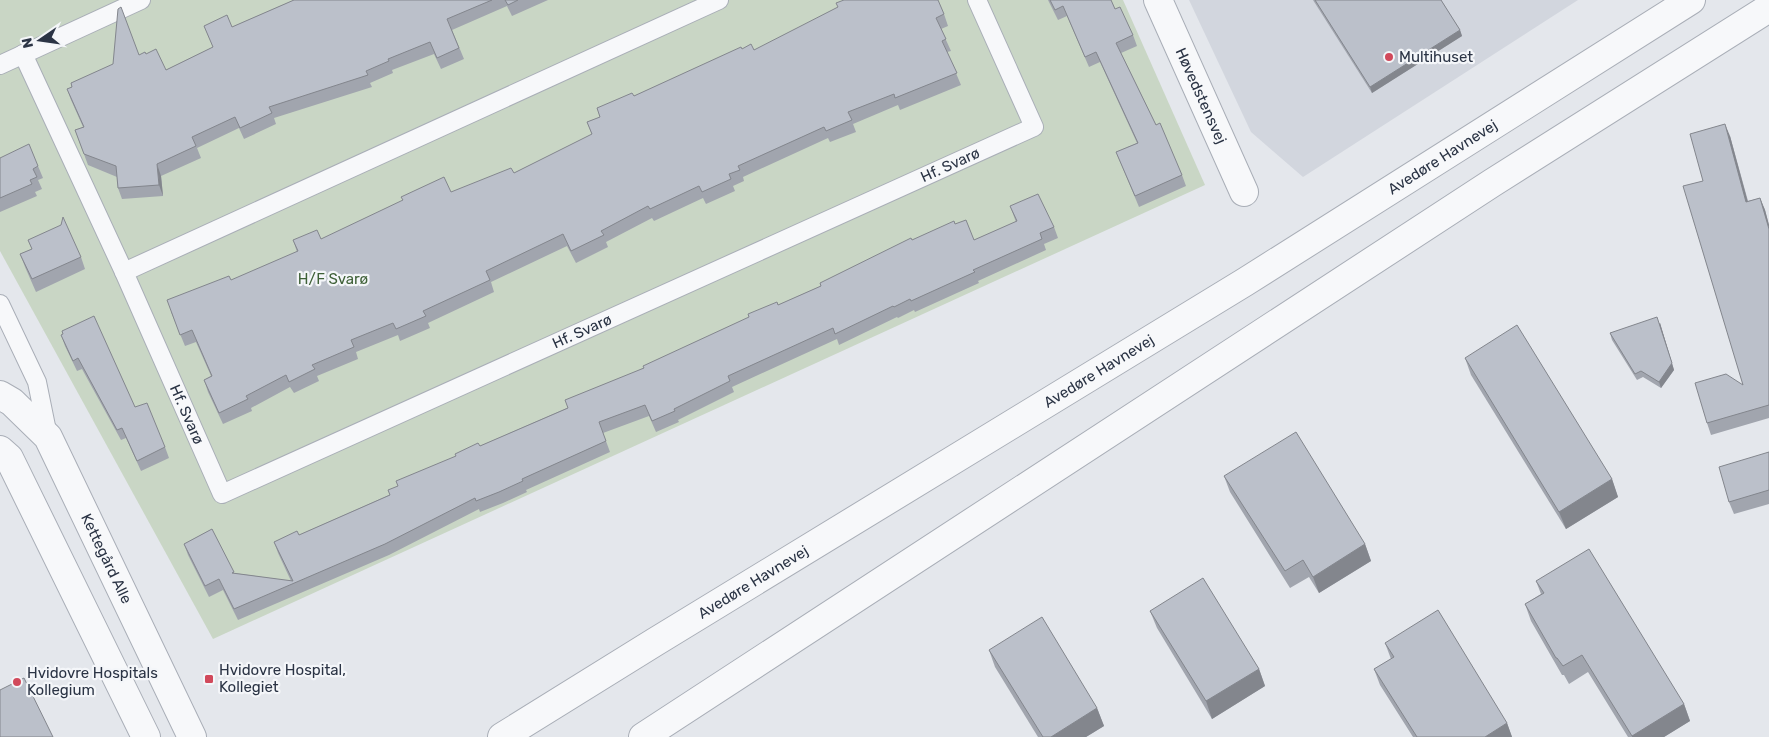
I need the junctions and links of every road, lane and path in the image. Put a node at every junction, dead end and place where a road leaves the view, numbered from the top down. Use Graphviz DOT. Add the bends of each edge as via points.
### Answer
graph roads {
  1 [pos="141,0"];
  2 [pos="719,0"];
  3 [pos="977,0"];
  4 [pos="1158,0"];
  5 [pos="1691,0"];
  6 [pos="1769,8"];
  7 [pos="23,54"];
  8 [pos="0,65"];
  9 [pos="1244,192"];
  10 [pos="124,272"];
  11 [pos="0,304"];
  12 [pos="0,395"];
  13 [pos="48,437"];
  14 [pos="0,450"];
  15 [pos="146,737"];
  16 [pos="192,737"];
  17 [pos="502,737"];
  18 [pos="643,737"];
  1 -- 7 [label="lane"];
  2 -- 10 [label="lane"];
  3 -- 10 [label="lane, Hf. Svarø" via="1034,127 222,494"];
  4 -- 9 [label="street, Høvedstensvej"];
  5 -- 17 [label="street, Avedøre Havnevej" via="1245,282"];
  6 -- 18 [label="street" via="1492,183"];
  7 -- 8 [label="lane"];
  7 -- 10 [label="lane, Hf. Svarø"];
  11 -- 13 [label="lane" via="37,382"];
  12 -- 13 [label="street, Kettegård Alle" via="12,402"];
  13 -- 16 [label="street, Kettegård Alle"];
  14 -- 15 [label="street" via="9,458"];
}
